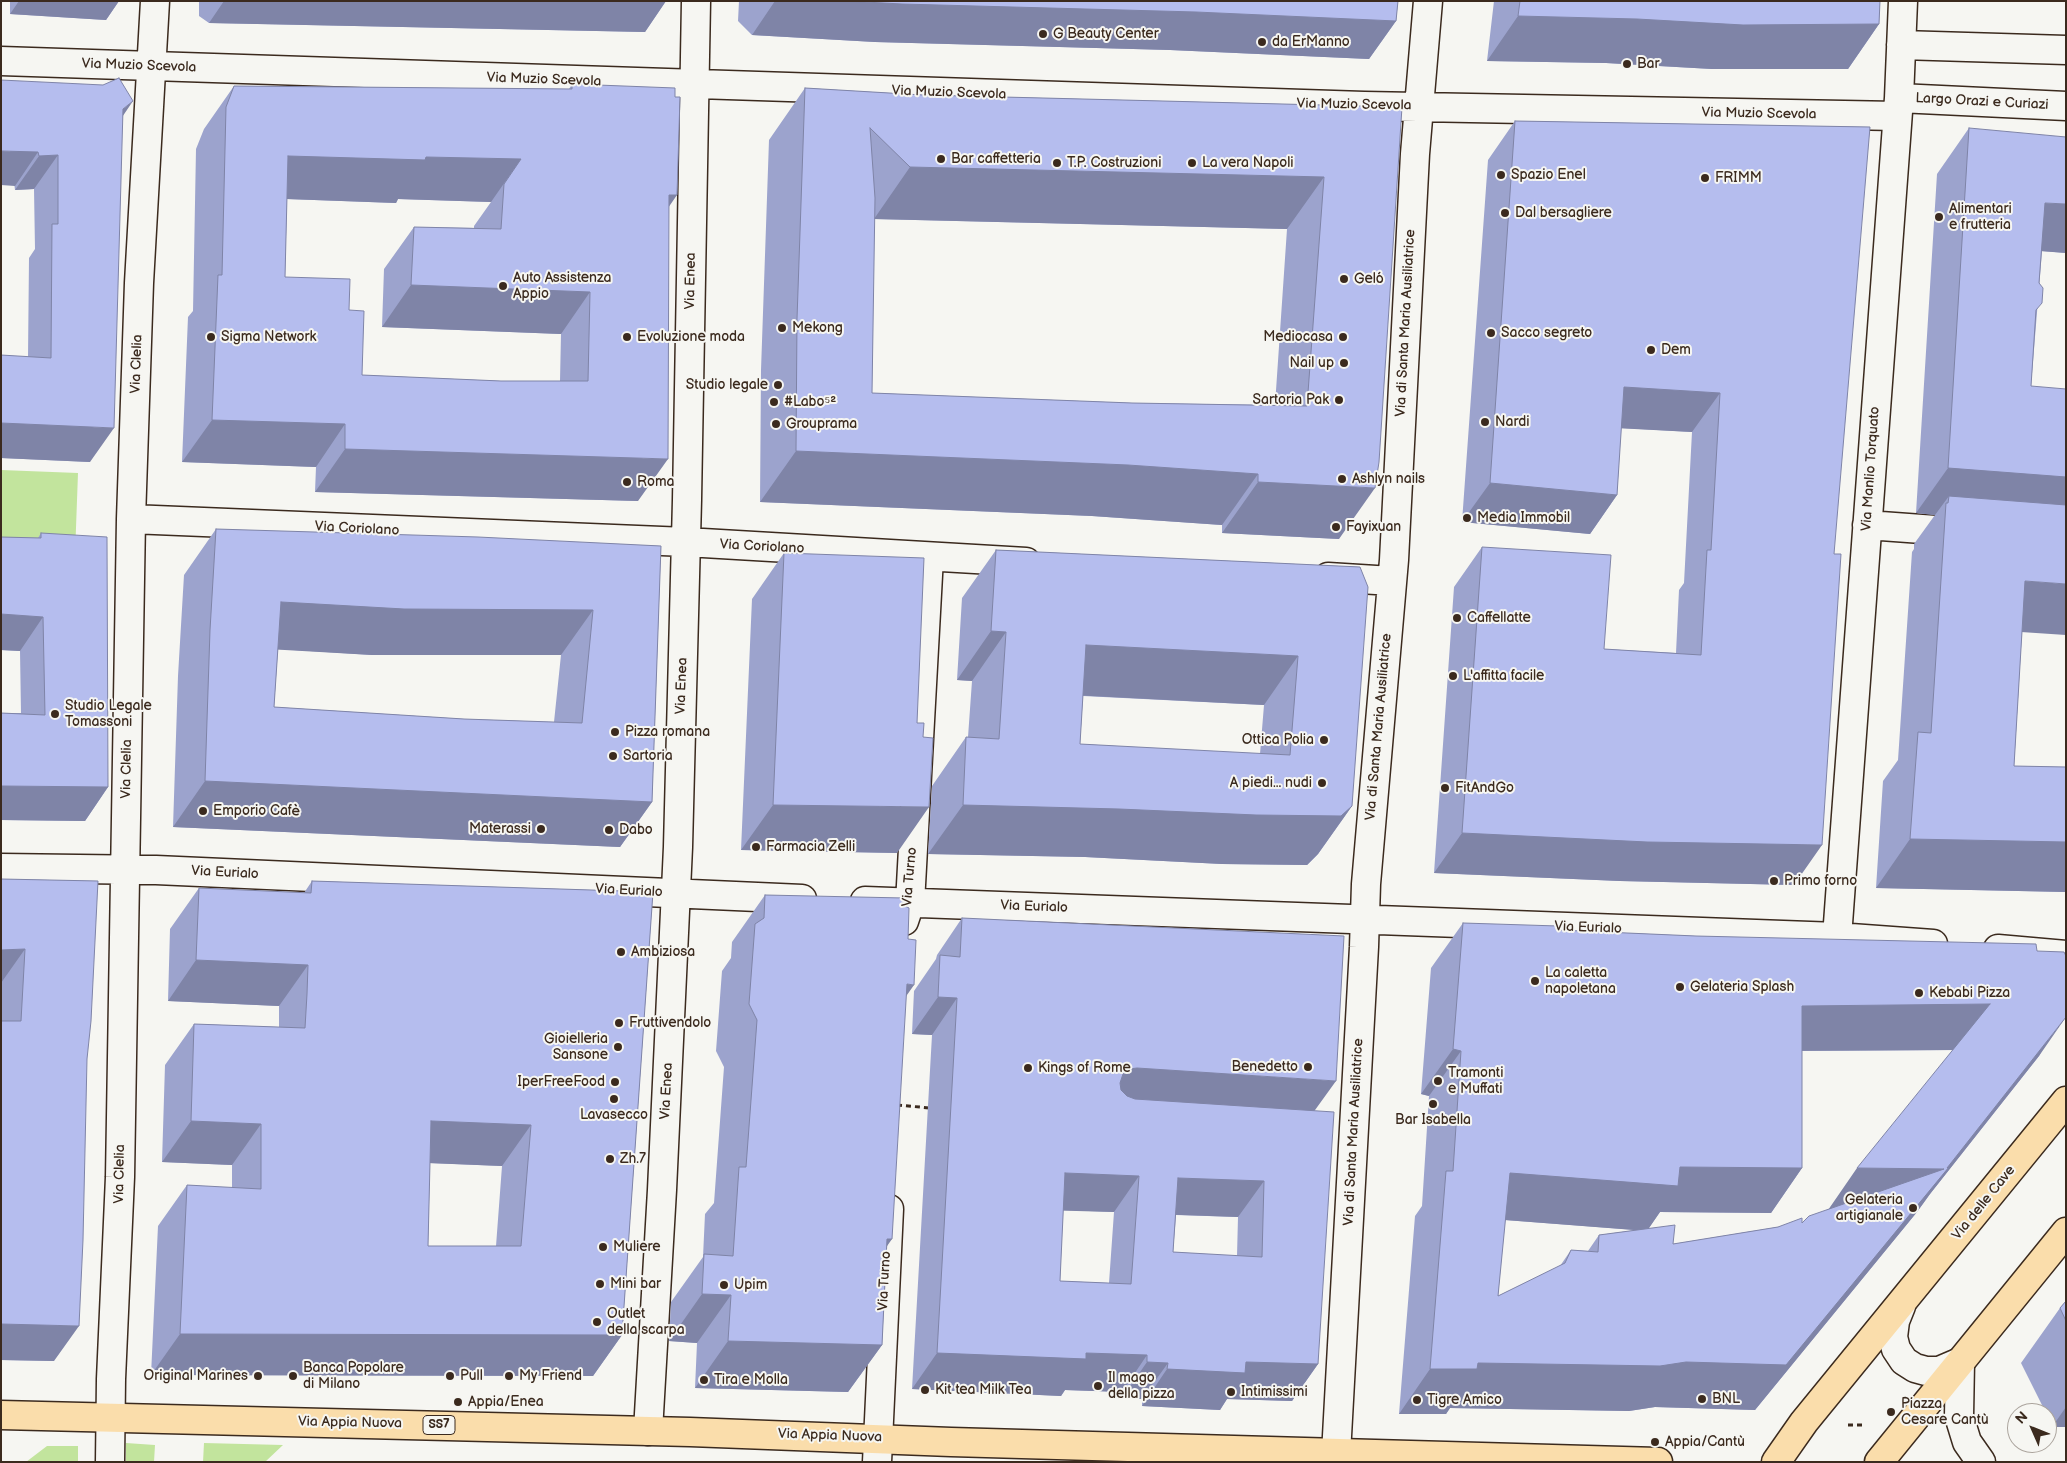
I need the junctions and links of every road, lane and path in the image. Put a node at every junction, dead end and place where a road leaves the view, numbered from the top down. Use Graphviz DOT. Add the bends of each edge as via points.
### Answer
graph roads {
  1 [pos="155,1"];
  2 [pos="696,1"];
  3 [pos="1428,1"];
  4 [pos="1903,1"];
  5 [pos="1901,46"];
  6 [pos="2066,50"];
  7 [pos="1,62"];
  8 [pos="152,66"];
  9 [pos="694,85"];
  10 [pos="1418,106"];
  11 [pos="2066,106"];
  12 [pos="1898,107"];
  13 [pos="132,519"];
  14 [pos="1867,525"];
  15 [pos="1984,534"];
  16 [pos="686,542"];
  17 [pos="929,556"];
  18 [pos="1048,563"];
  19 [pos="1307,576"];
  20 [pos="1392,580"];
  21 [pos="1,868"];
  22 [pos="124,870"];
  23 [pos="676,894"];
  24 [pos="910,903"];
  25 [pos="1364,920"];
  26 [pos="1837,937"];
  27 [pos="900,949"];
  28 [pos="2066,955"];
  29 [pos="2066,1101"];
  30 [pos="894,1105"];
  31 [pos="931,1108"];
  32 [pos="1325,1134"];
  33 [pos="1354,1136"];
  34 [pos="890,1183"];
  35 [pos="2066,1232"];
  36 [pos="1901,1306"];
  37 [pos="1960,1362"];
  38 [pos="1,1414"];
  39 [pos="110,1417"];
  40 [pos="1845,1425"];
  41 [pos="1865,1425"];
  42 [pos="648,1431"];
  43 [pos="877,1450"];
  44 [pos="1336,1454"];
  45 [pos="110,1462"];
  46 [pos="1658,1462"];
  47 [pos="1776,1462"];
  48 [pos="1879,1462"];
  49 [pos="1982,1462"];
  1 -- 8 [label="street, Via Clelia"];
  2 -- 9 [label="street, Via Enea"];
  3 -- 10 [label="street, Via di Santa Maria Ausiliatrice"];
  4 -- 5 [label="street, Via Manlio Torquato"];
  5 -- 6 [label="street"];
  5 -- 12 [label="street, Via Manlio Torquato"];
  7 -- 8 [label="street, Via Muzio Scevola"];
  8 -- 9 [label="street, Via Muzio Scevola"];
  8 -- 13 [label="street, Via Clelia" via="139,283"];
  9 -- 10 [label="street, Via Muzio Scevola"];
  9 -- 16 [label="street, Via Enea"];
  10 -- 12 [label="street, Via Muzio Scevola"];
  10 -- 20 [label="street, Via di Santa Maria Ausiliatrice"];
  11 -- 12 [label="street, Largo Orazi e Curiazi"];
  12 -- 14 [label="street, Via Manlio Torquato"];
  13 -- 16 [label="street, Via Coriolano"];
  13 -- 22 [label="street, Via Clelia"];
  14 -- 15 [label="street"];
  14 -- 26 [label="street, Via Manlio Torquato"];
  16 -- 17 [label="street, Via Coriolano"];
  16 -- 23 [label="street, Via Enea"];
  17 -- 18 [label="street, Via Coriolano"];
  17 -- 24 [label="street, Via Turno"];
  19 -- 20 [label="street"];
  20 -- 25 [label="street, Via di Santa Maria Ausiliatrice"];
  21 -- 22 [label="street, Via Eurialo"];
  22 -- 23 [label="street, Via Eurialo"];
  22 -- 39 [label="street, Via Clelia" via="120,1178"];
  23 -- 24 [label="street, Via Eurialo"];
  23 -- 42 [label="street, Via Enea"];
  24 -- 25 [label="street, Via Eurialo"];
  24 -- 27 [label="street, Via Turno"];
  25 -- 26 [label="street, Via Eurialo"];
  25 -- 33 [label="street, Via di Santa Maria Ausiliatrice"];
  26 -- 28 [label="street, Via Eurialo"];
  29 -- 36 [label="main road, Via delle Cave"];
  30 -- 31 [label="path"];
  32 -- 33 [label="street"];
  33 -- 44 [label="street, Via di Santa Maria Ausiliatrice"];
  34 -- 43 [label="street, Via Turno"];
  35 -- 37 [label="main road, Via delle Cave"];
  36 -- 37 [label="street, Via delle Cave" via="1893,1336 1904,1361 1926,1371 1939,1371"];
  36 -- 47 [label="main road, Via delle Cave" via="1804,1422"];
  37 -- 48 [label="main road, Via delle Cave"];
  37 -- 49 [label="street" via="1959,1416 1967,1442"];
  38 -- 39 [label="main road, Via Appia Nuova / SS7"];
  39 -- 42 [label="main road, Via Appia Nuova / SS7"];
  39 -- 45 [label="street, Via Clelia"];
  40 -- 41 [label="path"];
  42 -- 43 [label="main road, Via Appia Nuova / SS7"];
  43 -- 44 [label="main road, Via Appia Nuova / SS7" via="960,1442"];
  44 -- 46 [label="main road, Via Appia Nuova / SS7"];
}
